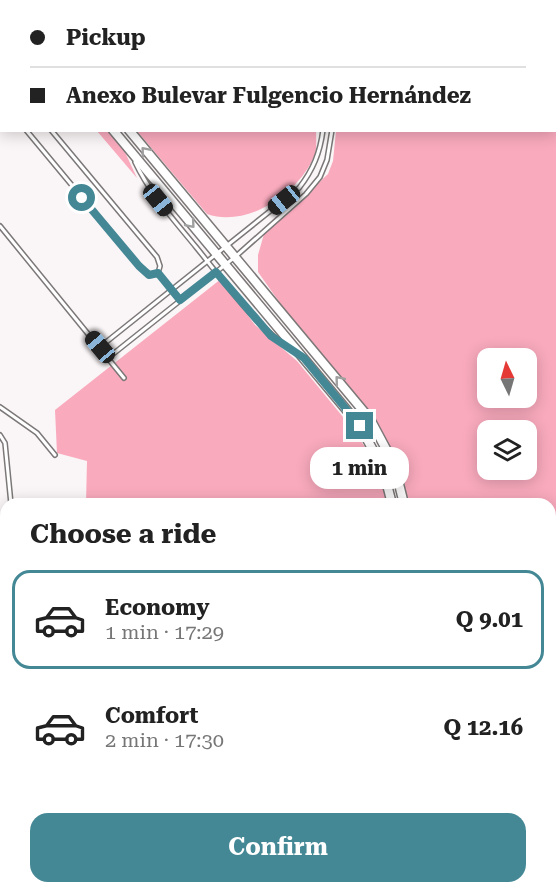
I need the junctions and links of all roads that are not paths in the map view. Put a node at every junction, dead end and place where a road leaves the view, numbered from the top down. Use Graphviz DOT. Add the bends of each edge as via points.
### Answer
graph roads {
  1 [pos="28,132"];
  2 [pos="53,132"];
  3 [pos="115,132"];
  4 [pos="131,132"];
  5 [pos="323,132"];
  6 [pos="332,132"];
  7 [pos="130,152"];
  8 [pos="269,212"];
  9 [pos="276,220"];
  10 [pos="0,226"];
  11 [pos="225,246"];
  12 [pos="216,254"];
  13 [pos="235,257"];
  14 [pos="207,261"];
  15 [pos="225,265"];
  16 [pos="216,272"];
  17 [pos="158,273"];
  18 [pos="172,290"];
  19 [pos="180,300"];
  20 [pos="100,347"];
  21 [pos="108,358"];
  22 [pos="304,358"];
  23 [pos="124,378"];
  24 [pos="0,407"];
  25 [pos="0,435"];
  26 [pos="55,455"];
  27 [pos="10,498"];
  28 [pos="390,498"];
  29 [pos="402,498"];
  1 -- 17 [label="lane" via="139,266 149,275"];
  2 -- 17 [label="lane" via="157,257"];
  3 -- 7 [label="main road"];
  11 -- 4 [label="main road, one-way"];
  5 -- 8 [label="lane" via="311,173"];
  6 -- 9 [label="lane" via="320,177"];
  7 -- 12 [label="main road, one-way"];
  7 -- 14 [label="lane" via="146,184"];
  8 -- 9 [label="lane"];
  8 -- 11 [label="lane"];
  9 -- 13 [label="lane"];
  10 -- 20 [label="lane"];
  11 -- 12 [label="lane"];
  11 -- 13 [label="main road"];
  12 -- 14 [label="lane"];
  12 -- 15 [label="main road"];
  13 -- 15 [label="lane"];
  29 -- 13 [label="main road, one-way" via="394,464 370,419"];
  14 -- 16 [label="lane"];
  14 -- 18 [label="lane"];
  15 -- 16 [label="lane"];
  15 -- 22 [label="main road"];
  16 -- 19 [label="lane"];
  16 -- 22 [label="lane" via="271,336"];
  17 -- 18 [label="lane"];
  18 -- 19 [label="lane"];
  18 -- 20 [label="lane"];
  19 -- 21 [label="lane"];
  20 -- 21 [label="lane"];
  21 -- 23 [label="lane"];
  22 -- 28 [label="main road" via="373,447"];
  24 -- 26 [label="lane" via="37,433"];
  25 -- 27 [label="lane" via="5,443"];
}
